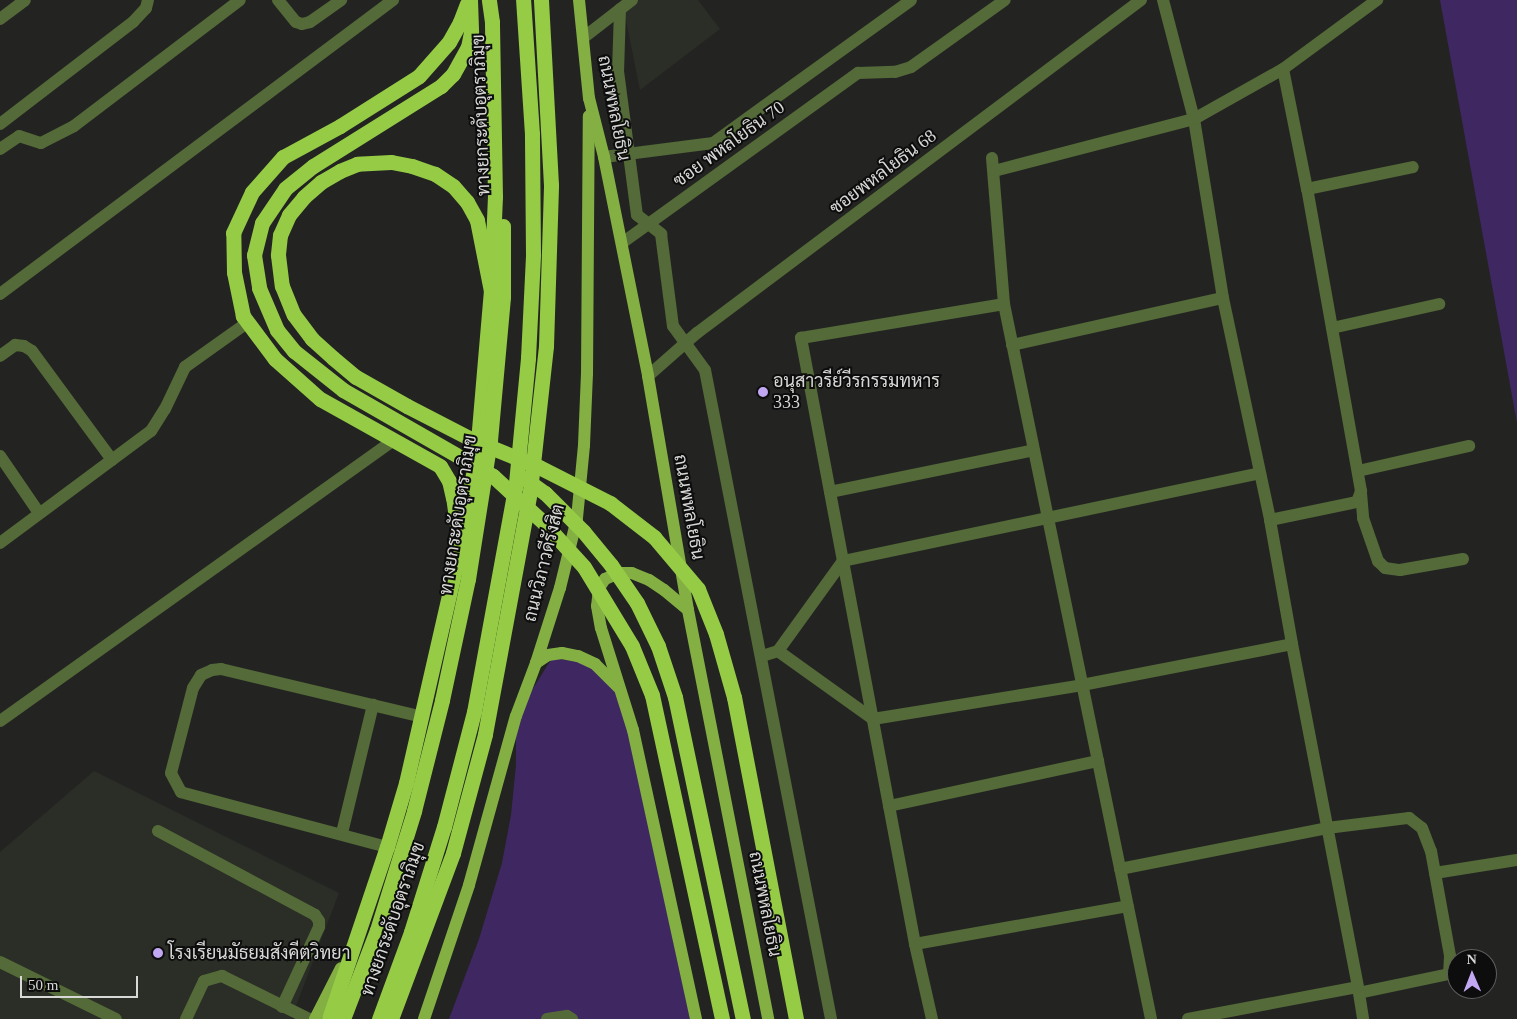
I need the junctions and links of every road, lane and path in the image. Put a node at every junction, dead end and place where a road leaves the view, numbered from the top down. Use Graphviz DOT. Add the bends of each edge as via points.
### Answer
graph roads {
  1 [pos="25,0"];
  2 [pos="148,0"];
  3 [pos="240,0"];
  4 [pos="278,0"];
  5 [pos="341,0"];
  6 [pos="393,0"];
  7 [pos="469,0"];
  8 [pos="489,0"];
  9 [pos="495,0"];
  10 [pos="524,0"];
  11 [pos="541,0"];
  12 [pos="579,0"];
  13 [pos="632,0"];
  14 [pos="911,0"];
  15 [pos="1005,0"];
  16 [pos="1142,0"];
  17 [pos="1163,0"];
  18 [pos="1378,0"];
  19 [pos="620,9"];
  20 [pos="0,19"];
  21 [pos="583,38"];
  22 [pos="1283,69"];
  23 [pos="589,98"];
  24 [pos="1194,119"];
  25 [pos="0,124"];
  26 [pos="0,149"];
  27 [pos="629,154"];
  28 [pos="604,157"];
  29 [pos="1413,167"];
  30 [pos="1307,189"];
  31 [pos="648,224"];
  32 [pos="622,243"];
  33 [pos="491,291"];
  34 [pos="0,294"];
  35 [pos="1224,298"];
  36 [pos="1004,304"];
  37 [pos="1439,304"];
  38 [pos="248,322"];
  39 [pos="1332,328"];
  40 [pos="685,344"];
  41 [pos="1012,345"];
  42 [pos="0,356"];
  43 [pos="648,376"];
  44 [pos="394,440"];
  45 [pos="473,440"];
  46 [pos="1469,446"];
  47 [pos="1034,450"];
  48 [pos="0,456"];
  49 [pos="112,460"];
  50 [pos="1358,471"];
  51 [pos="1259,473"];
  52 [pos="1361,491"];
  53 [pos="830,492"];
  54 [pos="40,513"];
  55 [pos="1048,518"];
  56 [pos="1270,520"];
  57 [pos="0,543"];
  58 [pos="459,551"];
  59 [pos="1463,559"];
  60 [pos="843,560"];
  61 [pos="688,610"];
  62 [pos="1292,644"];
  63 [pos="778,651"];
  64 [pos="762,656"];
  65 [pos="536,663"];
  66 [pos="1082,685"];
  67 [pos="621,690"];
  68 [pos="373,705"];
  69 [pos="422,717"];
  70 [pos="873,719"];
  71 [pos="0,721"];
  72 [pos="1098,761"];
  73 [pos="889,806"];
  74 [pos="1327,828"];
  75 [pos="158,831"];
  76 [pos="342,833"];
  77 [pos="387,847"];
  78 [pos="1517,860"];
  79 [pos="1120,869"];
  80 [pos="1435,873"];
  81 [pos="1128,906"];
  82 [pos="359,932"];
  83 [pos="915,944"];
  84 [pos="0,962"];
  85 [pos="1358,990"];
  86 [pos="282,1008"];
  87 [pos="116,1019"];
  88 [pos="186,1019"];
  89 [pos="309,1019"];
  90 [pos="315,1019"];
  91 [pos="329,1019"];
  92 [pos="344,1019"];
  93 [pos="379,1019"];
  94 [pos="391,1019"];
  95 [pos="424,1019"];
  96 [pos="548,1019"];
  97 [pos="572,1019"];
  98 [pos="696,1019"];
  99 [pos="722,1019"];
  100 [pos="743,1019"];
  101 [pos="768,1019"];
  102 [pos="796,1019"];
  103 [pos="831,1019"];
  104 [pos="932,1019"];
  105 [pos="1151,1019"];
  106 [pos="1188,1019"];
  107 [pos="1364,1019"];
  1 -- 20 [label="street"];
  2 -- 25 [label="street" via="146,8 133,22"];
  3 -- 26 [label="street" via="74,126 41,143 19,136"];
  4 -- 5 [label="street" via="296,22 302,24"];
  6 -- 34 [label="street"];
  7 -- 38 [label="highway" via="448,42 419,76 284,157 252,192 233,233 234,272 243,316"];
  7 -- 99 [label="highway" via="471,32 462,62 441,86 313,166 285,189 262,223 254,255 259,288 277,330 294,351 343,390 493,476 544,523 584,567 632,646 652,695"];
  8 -- 33 [label="highway" via="495,197"];
  9 -- 92 [label="highway, ทางยกระดับอุตราภิมุข" via="503,160 504,297 488,449 468,579 414,811 377,930"];
  10 -- 93 [label="highway, ทางยกระดับอุตราภิมุข" via="532,134 533,254 528,358 516,483 474,712 444,827"];
  11 -- 94 [label="highway, ถนนวิภาวดีรังสิต" via="551,185 546,346 530,491 485,734 454,852"];
  12 -- 21 [label="main road, ถนนพหลโยธิน"];
  13 -- 19 [label="street"];
  14 -- 27 [label="street" via="713,143"];
  15 -- 31 [label="street, ซอย พหลโยธิน 70" via="911,67 895,72 858,73"];
  16 -- 40 [label="street, ซอยพหลโยธิน 68"];
  17 -- 24 [label="street"];
  18 -- 22 [label="street"];
  19 -- 21 [label="street"];
  19 -- 27 [label="street" via="618,71"];
  21 -- 23 [label="main road, ถนนพหลโยธิน"];
  22 -- 24 [label="street"];
  22 -- 30 [label="street"];
  23 -- 28 [label="main road, ถนนพหลโยธิน"];
  23 -- 65 [label="main road, ถนนวิภาวดีรังสิต" via="584,445 577,518 560,588"];
  24 -- 35 [label="street"];
  24 -- 36 [label="street" via="993,164"];
  27 -- 28 [label="street"];
  27 -- 31 [label="street" via="637,215"];
  28 -- 32 [label="main road, ถนนพหลโยธิน"];
  29 -- 30 [label="street"];
  30 -- 39 [label="street"];
  31 -- 32 [label="street, ซอย พหลโยธิน 70"];
  31 -- 40 [label="street" via="661,234 672,326"];
  32 -- 43 [label="main road, ถนนพหลโยธิน"];
  33 -- 45 [label="highway" via="477,220 467,202 435,174 412,166 391,162 357,164 321,182 289,214 280,235 278,255 282,286 294,315 312,339 356,377"];
  33 -- 58 [label="highway" via="477,453"];
  35 -- 41 [label="street"];
  35 -- 51 [label="street"];
  36 -- 41 [label="street"];
  36 -- 53 [label="street" via="801,338"];
  37 -- 39 [label="street"];
  38 -- 44 [label="highway" via="275,359 320,399"];
  38 -- 49 [label="street" via="185,367 151,431"];
  39 -- 50 [label="street"];
  40 -- 43 [label="street, ซอยพหลโยธิน 68"];
  40 -- 64 [label="street" via="705,370"];
  41 -- 47 [label="street"];
  42 -- 49 [label="street" via="15,345 32,351"];
  43 -- 61 [label="main road, ถนนพหลโยธิน"];
  44 -- 58 [label="highway" via="440,466 453,498"];
  44 -- 71 [label="street"];
  45 -- 100 [label="highway" via="545,493 583,531 637,603 658,646 675,697"];
  45 -- 102 [label="highway" via="539,467 610,504 654,538 698,589 716,634 734,697"];
  46 -- 50 [label="street"];
  47 -- 53 [label="street"];
  47 -- 55 [label="street"];
  48 -- 54 [label="street"];
  49 -- 54 [label="street"];
  50 -- 52 [label="street"];
  51 -- 55 [label="street"];
  51 -- 56 [label="street"];
  52 -- 56 [label="street" via="1357,502"];
  52 -- 59 [label="street" via="1363,518 1378,561 1385,568 1400,570"];
  53 -- 60 [label="street"];
  54 -- 57 [label="street"];
  55 -- 60 [label="street"];
  55 -- 66 [label="street"];
  56 -- 62 [label="street"];
  58 -- 69 [label="highway"];
  60 -- 63 [label="street"];
  60 -- 70 [label="street"];
  61 -- 67 [label="main road" via="649,580 632,573 605,578 598,588 597,606 605,644"];
  61 -- 101 [label="main road, ถนนพหลโยธิน"];
  62 -- 66 [label="street"];
  62 -- 74 [label="street"];
  63 -- 64 [label="street"];
  63 -- 70 [label="street"];
  64 -- 103 [label="street"];
  65 -- 67 [label="main road" via="548,655 578,656 594,664"];
  65 -- 95 [label="main road, ถนนวิภาวดีรังสิต" via="516,716 469,885"];
  66 -- 70 [label="street"];
  66 -- 72 [label="street"];
  67 -- 98 [label="main road" via="633,730"];
  68 -- 69 [label="street"];
  68 -- 76 [label="street"];
  68 -- 76 [label="street" via="222,669 212,670 202,675 193,688 171,773 180,792"];
  69 -- 77 [label="highway"];
  70 -- 73 [label="street"];
  72 -- 73 [label="street"];
  72 -- 79 [label="street"];
  73 -- 83 [label="street"];
  74 -- 79 [label="street"];
  74 -- 80 [label="street" via="1409,818 1422,828"];
  74 -- 85 [label="street"];
  75 -- 86 [label="street" via="315,915 319,927"];
  76 -- 77 [label="street"];
  77 -- 82 [label="highway"];
  78 -- 80 [label="street"];
  79 -- 81 [label="street"];
  80 -- 85 [label="street" via="1450,956 1449,974"];
  81 -- 83 [label="street"];
  81 -- 105 [label="street"];
  82 -- 90 [label="main road"];
  82 -- 91 [label="highway"];
  83 -- 104 [label="street"];
  84 -- 87 [label="street"];
  85 -- 106 [label="street"];
  85 -- 107 [label="street"];
  86 -- 88 [label="street" via="222,976 204,981"];
  86 -- 89 [label="street"];
  96 -- 97 [label="street" via="567,1016"];
}
